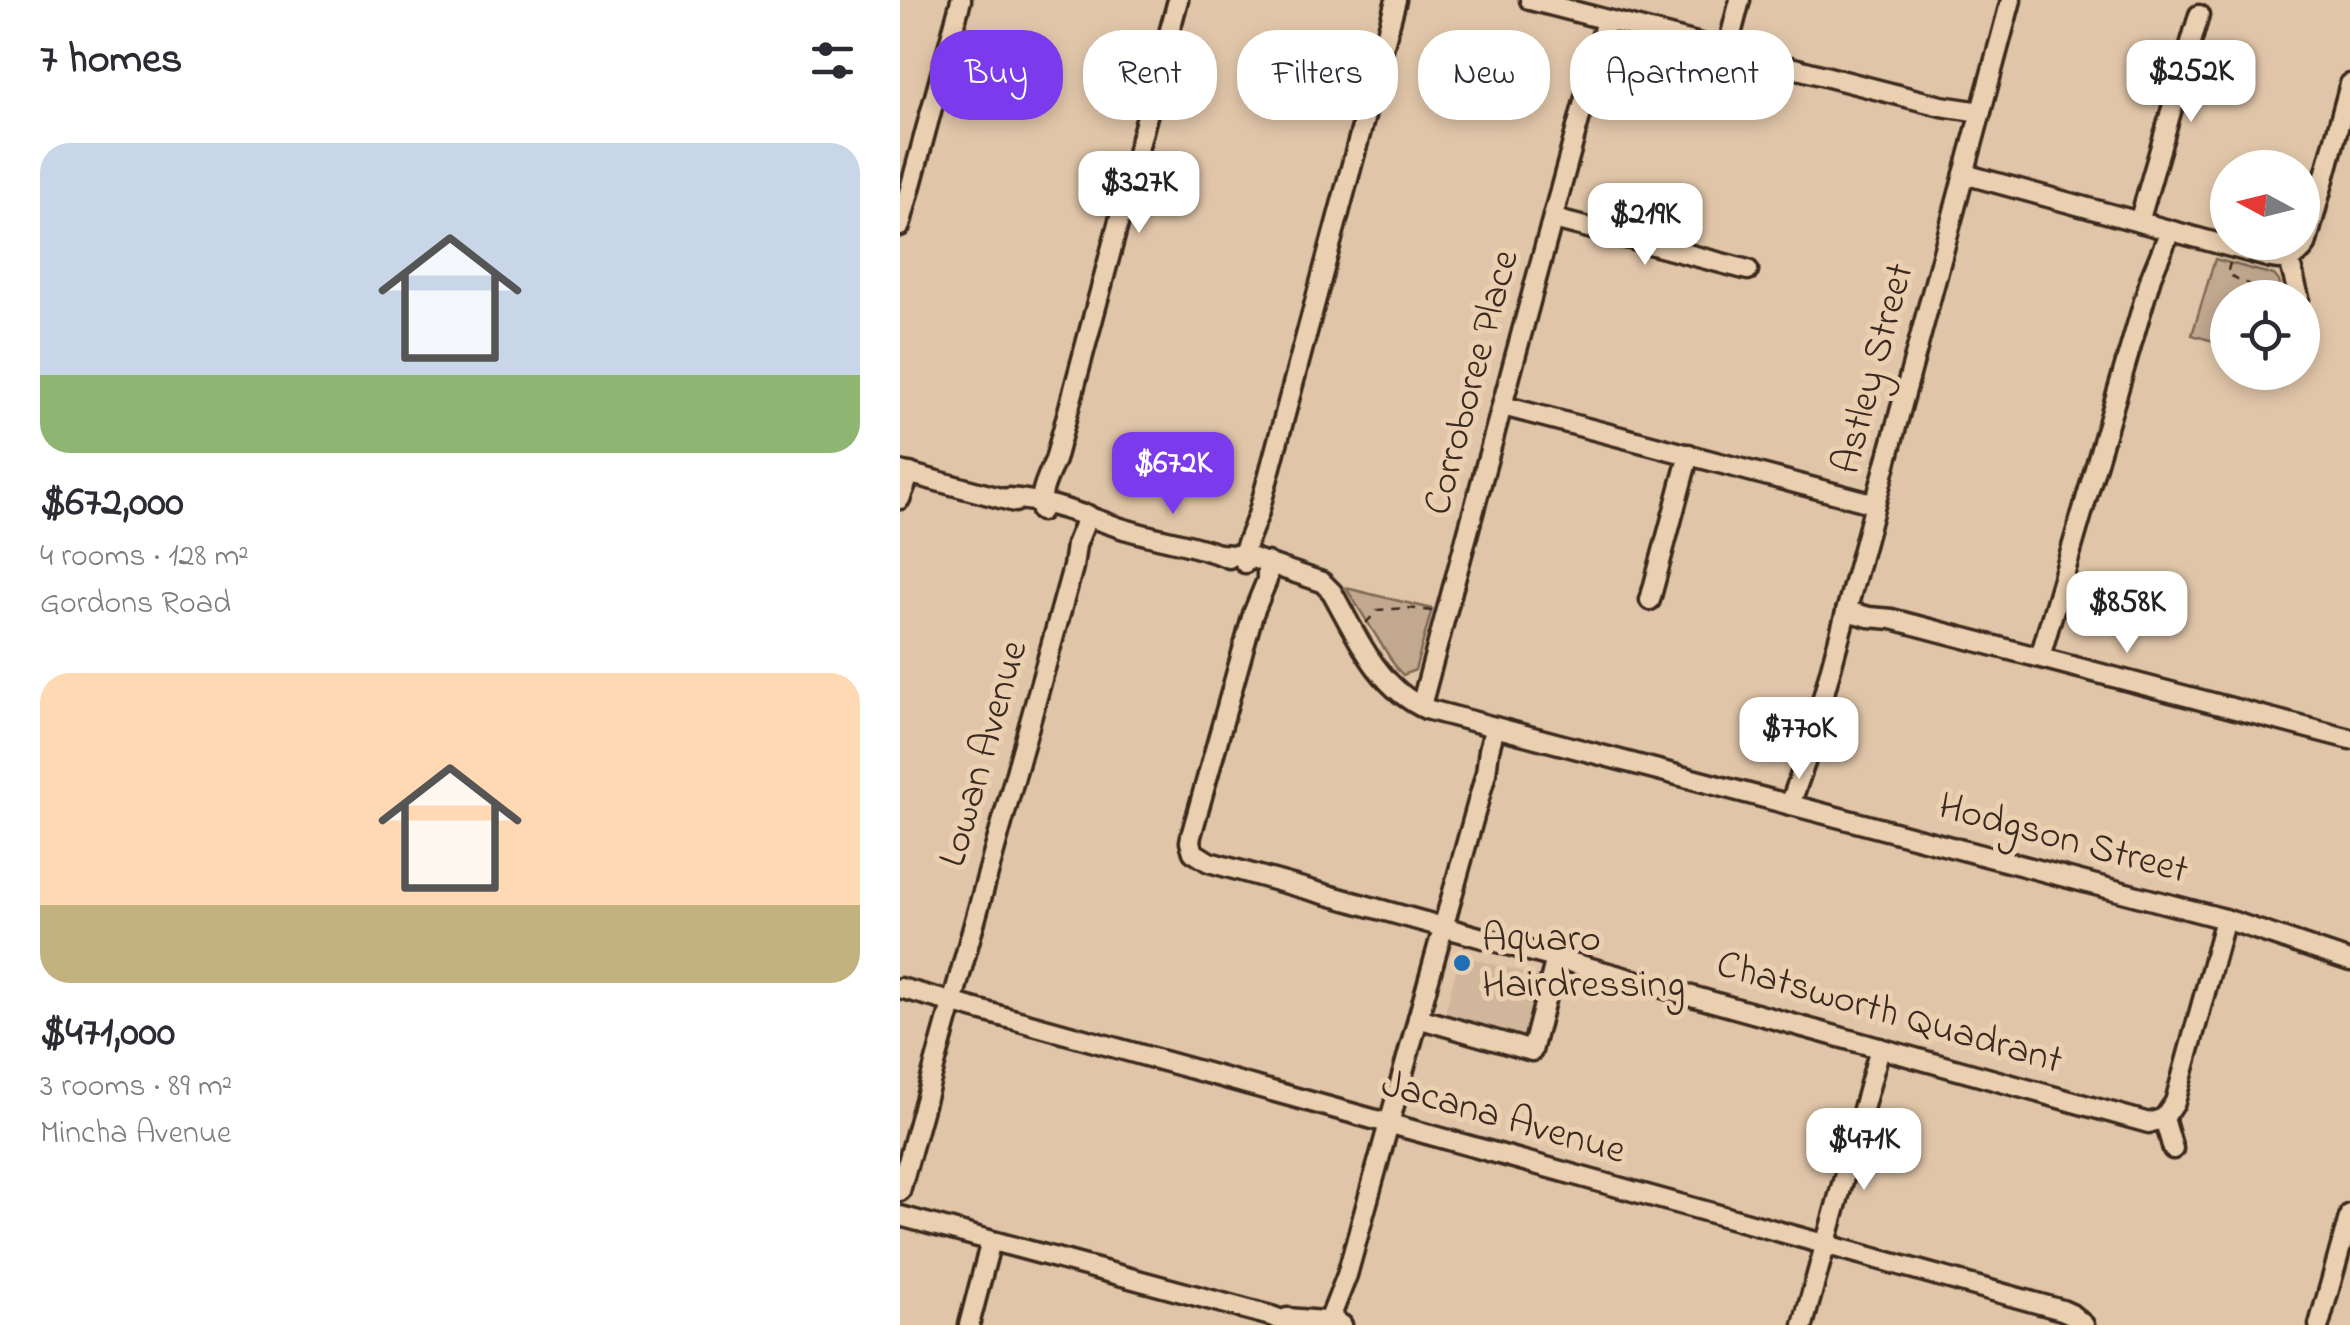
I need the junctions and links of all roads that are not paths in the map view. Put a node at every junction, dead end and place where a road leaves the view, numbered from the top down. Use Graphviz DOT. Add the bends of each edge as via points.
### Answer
graph roads {
  1 [pos="960,0"];
  2 [pos="1178,0"];
  3 [pos="1396,0"];
  4 [pos="1530,0"];
  5 [pos="1740,0"];
  6 [pos="2011,0"];
  7 [pos="2199,15"];
  8 [pos="1606,20"];
  9 [pos="1646,30"];
  10 [pos="1732,30"];
  11 [pos="1794,68"];
  12 [pos="2350,84"];
  13 [pos="1980,116"];
  14 [pos="1964,174"];
  15 [pos="2320,194"];
  16 [pos="1554,220"];
  17 [pos="2140,222"];
  18 [pos="900,226"];
  19 [pos="2165,230"];
  20 [pos="2210,242"];
  21 [pos="1748,270"];
  22 [pos="1503,406"];
  23 [pos="1689,454"];
  24 [pos="905,472"];
  25 [pos="900,499"];
  26 [pos="1875,504"];
  27 [pos="1042,506"];
  28 [pos="1086,520"];
  29 [pos="1254,562"];
  30 [pos="1650,600"];
  31 [pos="1847,607"];
  32 [pos="2040,658"];
  33 [pos="1421,706"];
  34 [pos="1499,728"];
  35 [pos="2350,740"];
  36 [pos="1794,806"];
  37 [pos="2225,919"];
  38 [pos="1444,927"];
  39 [pos="1556,958"];
  40 [pos="2350,960"];
  41 [pos="900,988"];
  42 [pos="952,1003"];
  43 [pos="1418,1018"];
  44 [pos="1880,1048"];
  45 [pos="2164,1118"];
  46 [pos="1389,1124"];
  47 [pos="2173,1148"];
  48 [pos="900,1191"];
  49 [pos="2350,1214"];
  50 [pos="900,1216"];
  51 [pos="991,1241"];
  52 [pos="1825,1245"];
  53 [pos="1271,1316"];
  54 [pos="1333,1324"];
  55 [pos="968,1325"];
  56 [pos="1295,1325"];
  57 [pos="1803,1325"];
  58 [pos="2084,1325"];
  59 [pos="2319,1325"];
  1 -- 18 [label="street"];
  2 -- 27 [label="street"];
  3 -- 29 [label="street, Chatsworth Quadrant" via="1246,543"];
  4 -- 8 [label="street"];
  5 -- 10 [label="street"];
  6 -- 13 [label="street, Astley Street"];
  7 -- 17 [label="street"];
  8 -- 9 [label="street"];
  8 -- 16 [label="street, Corroboree Place"];
  11 -- 13 [label="street"];
  12 -- 15 [label="street"];
  13 -- 14 [label="street, Astley Street"];
  14 -- 17 [label="street"];
  14 -- 26 [label="street, Astley Street"];
  16 -- 21 [label="street"];
  16 -- 22 [label="street, Corroboree Place"];
  17 -- 19 [label="street"];
  19 -- 20 [label="street"];
  19 -- 32 [label="street"];
  22 -- 23 [label="street"];
  22 -- 33 [label="street, Corroboree Place"];
  23 -- 26 [label="street"];
  23 -- 30 [label="street"];
  24 -- 25 [label="street"];
  24 -- 27 [label="street, Hodgson Street"];
  26 -- 31 [label="street, Astley Street"];
  27 -- 28 [label="street, Hodgson Street"];
  28 -- 29 [label="street, Hodgson Street"];
  28 -- 42 [label="street, Lowan Avenue"];
  29 -- 33 [label="street, Hodgson Street" via="1327,586 1382,676"];
  29 -- 38 [label="street, Chatsworth Quadrant" via="1267,580 1185,856"];
  31 -- 32 [label="street"];
  31 -- 36 [label="street, Astley Street"];
  32 -- 35 [label="street"];
  33 -- 34 [label="street, Hodgson Street"];
  34 -- 36 [label="street, Hodgson Street"];
  34 -- 38 [label="street"];
  36 -- 37 [label="street, Hodgson Street"];
  37 -- 40 [label="street, Hodgson Street"];
  37 -- 45 [label="street" via="2175,1102"];
  38 -- 39 [label="street, Chatsworth Quadrant"];
  38 -- 43 [label="street"];
  39 -- 43 [label="street" via="1532,1051"];
  39 -- 44 [label="street, Chatsworth Quadrant"];
  41 -- 42 [label="street, Jacana Avenue"];
  42 -- 46 [label="street, Jacana Avenue"];
  42 -- 48 [label="street, Lowan Avenue"];
  43 -- 46 [label="street"];
  44 -- 45 [label="street, Chatsworth Quadrant" via="2144,1122"];
  44 -- 52 [label="street"];
  45 -- 47 [label="street"];
  46 -- 52 [label="street, Jacana Avenue"];
  46 -- 54 [label="street"];
  49 -- 59 [label="street"];
  50 -- 51 [label="street"];
  51 -- 53 [label="street"];
  51 -- 55 [label="street"];
  52 -- 57 [label="street"];
  52 -- 58 [label="street, Jacana Avenue" via="2062,1310"];
  53 -- 54 [label="street"];
  53 -- 56 [label="street"];
}
